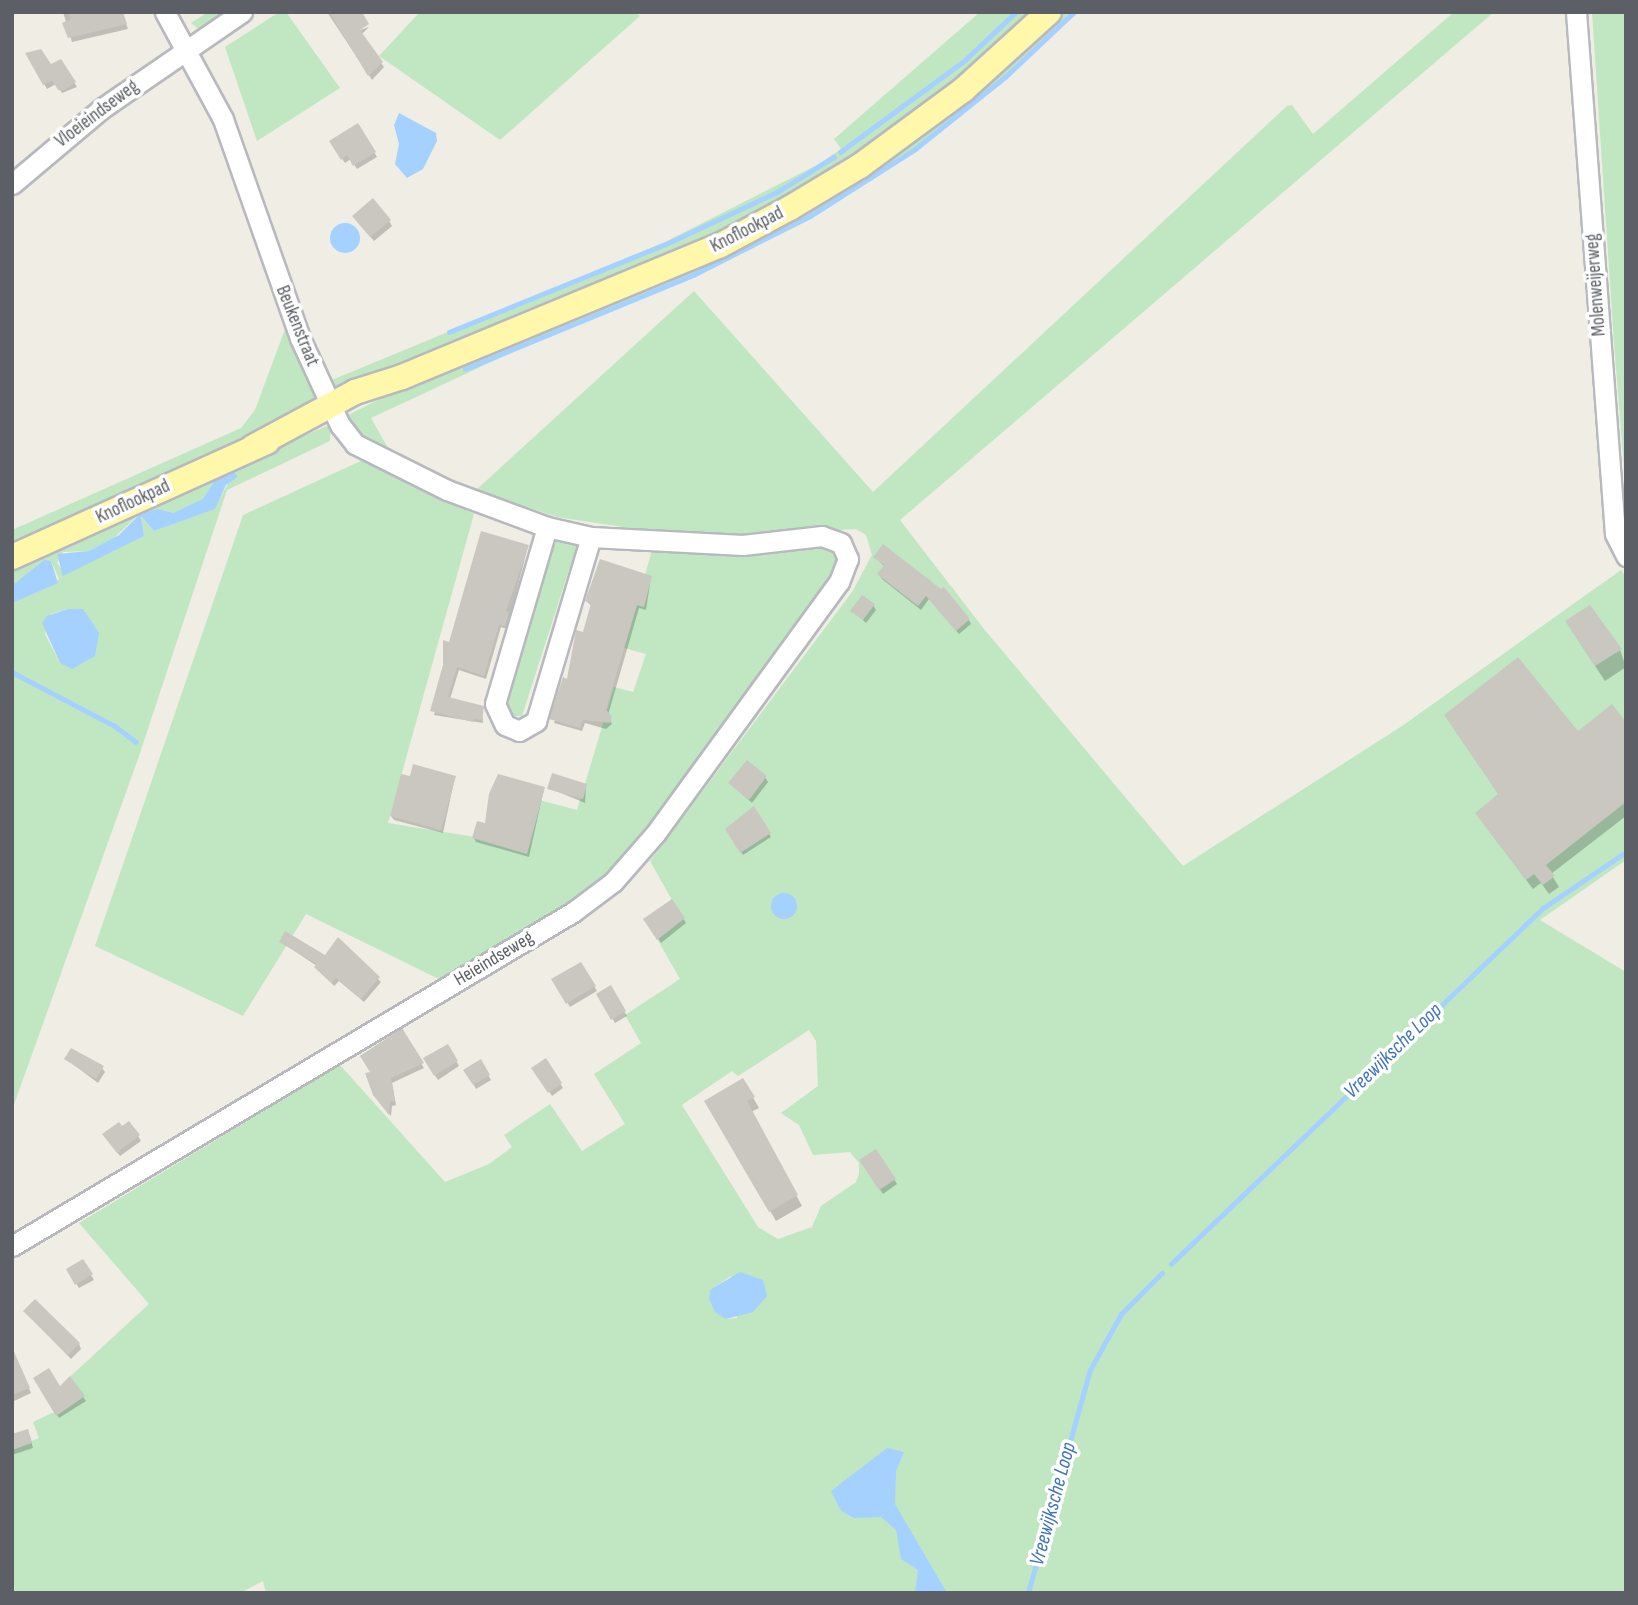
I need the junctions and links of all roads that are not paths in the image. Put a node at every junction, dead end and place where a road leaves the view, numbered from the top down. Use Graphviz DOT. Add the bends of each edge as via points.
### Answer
graph roads {
  1 [pos="165,12"];
  2 [pos="242,12"];
  3 [pos="1049,12"];
  4 [pos="1576,12"];
  5 [pos="185,48"];
  6 [pos="12,184"];
  7 [pos="333,410"];
  8 [pos="547,527"];
  9 [pos="591,537"];
  10 [pos="841,543"];
  11 [pos="1626,556"];
  12 [pos="12,557"];
  13 [pos="12,1246"];
  1 -- 5 [label="street, Beukenstraat"];
  2 -- 5 [label="street, Vloeieindseweg"];
  3 -- 7 [label="main road, Knoflookpad" via="963,90 860,166 790,208 719,246"];
  4 -- 11 [label="street, Molenweijerweg" via="1615,534"];
  5 -- 6 [label="street, Vloeieindseweg" via="49,150"];
  5 -- 7 [label="street, Beukenstraat" via="223,119 289,312"];
  7 -- 8 [label="street, Beukenstraat" via="355,444 407,472"];
  7 -- 12 [label="main road, Knoflookpad"];
  8 -- 9 [label="street, Beukenstraat"];
  8 -- 9 [label="street" via="495,704 505,725 519,731 536,722"];
  9 -- 10 [label="street, Beukenstraat" via="743,545 822,536"];
  10 -- 13 [label="street, Heieindseweg" via="848,559 839,582 655,834 613,882 573,912"];
}
